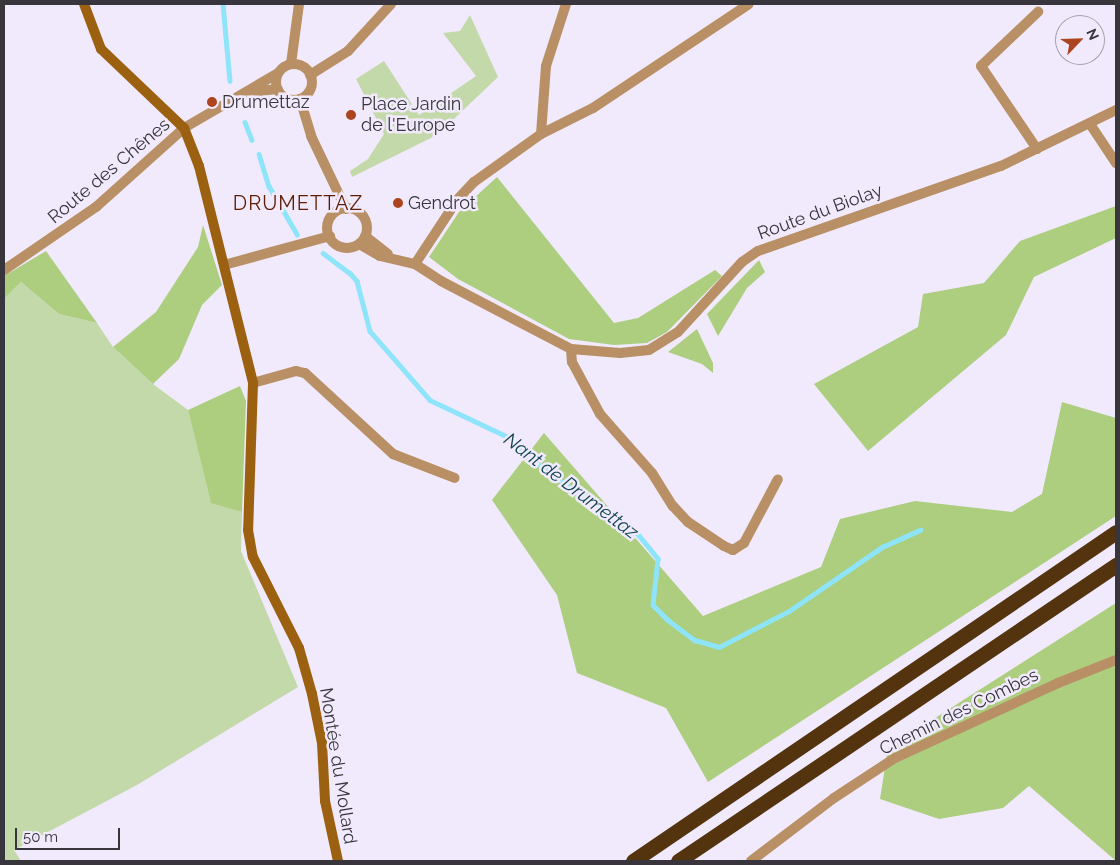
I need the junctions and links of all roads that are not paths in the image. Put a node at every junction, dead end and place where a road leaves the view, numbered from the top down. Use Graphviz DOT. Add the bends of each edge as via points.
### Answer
graph roads {
  1 [pos="84,4"];
  2 [pos="299,4"];
  3 [pos="391,4"];
  4 [pos="566,4"];
  5 [pos="749,4"];
  6 [pos="1038,12"];
  7 [pos="284,68"];
  8 [pos="311,78"];
  9 [pos="278,89"];
  10 [pos="247,92"];
  11 [pos="296,99"];
  12 [pos="1116,110"];
  13 [pos="1090,124"];
  14 [pos="184,128"];
  15 [pos="541,134"];
  16 [pos="1037,149"];
  17 [pos="1116,162"];
  18 [pos="342,210"];
  19 [pos="330,236"];
  20 [pos="362,240"];
  21 [pos="415,264"];
  22 [pos="224,265"];
  23 [pos="4,270"];
  24 [pos="571,348"];
  25 [pos="253,383"];
  26 [pos="455,478"];
  27 [pos="778,479"];
  28 [pos="1116,532"];
  29 [pos="1116,565"];
  30 [pos="1116,660"];
  31 [pos="338,861"];
  32 [pos="633,861"];
  33 [pos="678,861"];
  34 [pos="751,861"];
  1 -- 14 [label="main road" via="102,48"];
  2 -- 7 [label="street"];
  3 -- 8 [label="street" via="348,51"];
  4 -- 15 [label="street" via="546,66"];
  5 -- 15 [label="street" via="594,108"];
  6 -- 16 [label="street" via="981,66"];
  7 -- 8 [label="street" via="302,66"];
  7 -- 9 [label="street"];
  7 -- 10 [label="street, Route des Chênes"];
  8 -- 11 [label="street" via="309,92"];
  9 -- 10 [label="street"];
  9 -- 11 [label="street"];
  10 -- 14 [label="street, Route des Chênes"];
  11 -- 18 [label="street"];
  12 -- 13 [label="street, Route du Biolay"];
  13 -- 16 [label="street, Route du Biolay"];
  13 -- 17 [label="street"];
  14 -- 22 [label="main road, Montée du Mollard" via="199,166"];
  14 -- 23 [label="street, Route des Chênes" via="96,207"];
  15 -- 21 [label="street" via="474,182 457,200"];
  16 -- 24 [label="street, Route du Biolay" via="1001,166 758,251 742,262 678,332 649,350 620,353"];
  18 -- 19 [label="street" via="330,220"];
  18 -- 20 [label="street" via="364,217 367,230"];
  19 -- 20 [label="street" via="343,247"];
  19 -- 22 [label="street"];
  20 -- 21 [label="street, Route du Biolay"];
  21 -- 24 [label="street, Route du Biolay" via="441,282"];
  22 -- 25 [label="main road, Montée du Mollard"];
  24 -- 27 [label="street" via="572,362 600,414 652,473 673,506 688,522 724,546 733,550 744,543"];
  25 -- 26 [label="street" via="296,371 305,373 393,454"];
  25 -- 31 [label="main road, Montée du Mollard" via="250,539 253,556 299,648 312,694 322,743 325,801"];
  28 -- 32 [label="highway"];
  29 -- 33 [label="highway"];
  30 -- 34 [label="street, Chemin des Combes" via="1058,683 896,758 834,798"];
}
